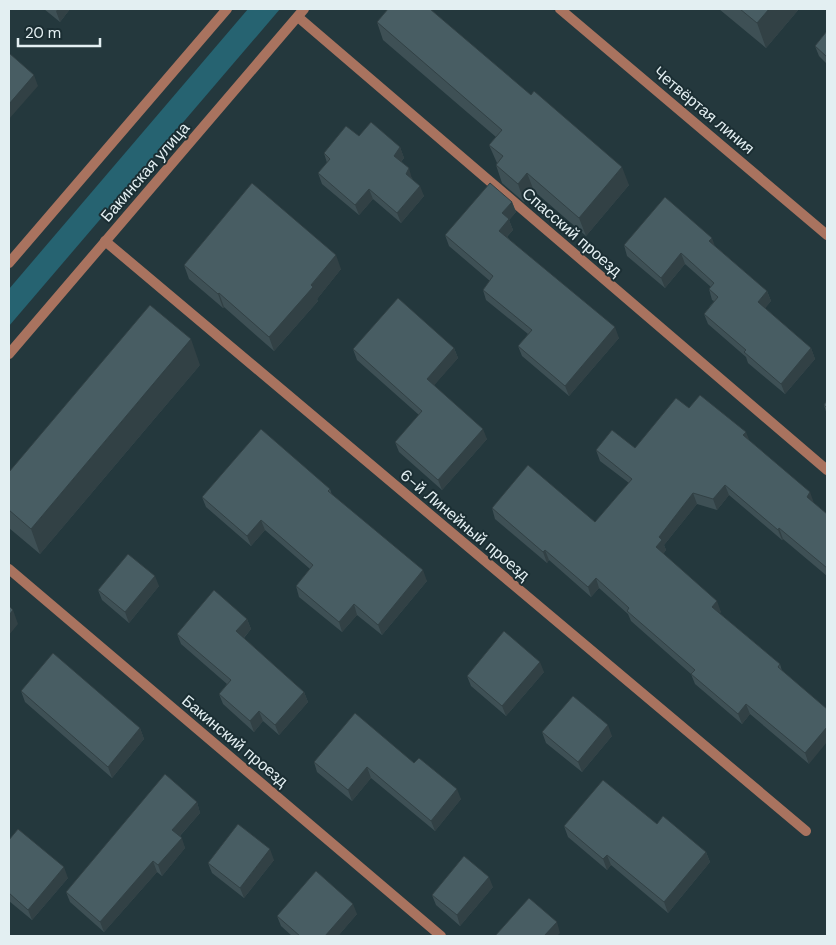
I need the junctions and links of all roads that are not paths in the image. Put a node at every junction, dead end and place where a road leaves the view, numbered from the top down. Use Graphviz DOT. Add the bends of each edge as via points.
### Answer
graph roads {
  1 [pos="227,9"];
  2 [pos="560,9"];
  3 [pos="301,13"];
  4 [pos="827,235"];
  5 [pos="105,242"];
  6 [pos="9,263"];
  7 [pos="9,354"];
  8 [pos="827,470"];
  9 [pos="9,568"];
  10 [pos="806,831"];
  11 [pos="441,936"];
  1 -- 6 [label="street"];
  2 -- 4 [label="street, Четвёртая линия"];
  3 -- 5 [label="street, Бакинская улица"];
  3 -- 8 [label="street, Спасский проезд"];
  5 -- 7 [label="street, Бакинская улица"];
  5 -- 10 [label="street, 6-й Линейный проезд"];
  9 -- 11 [label="street, Бакинский проезд"];
}
